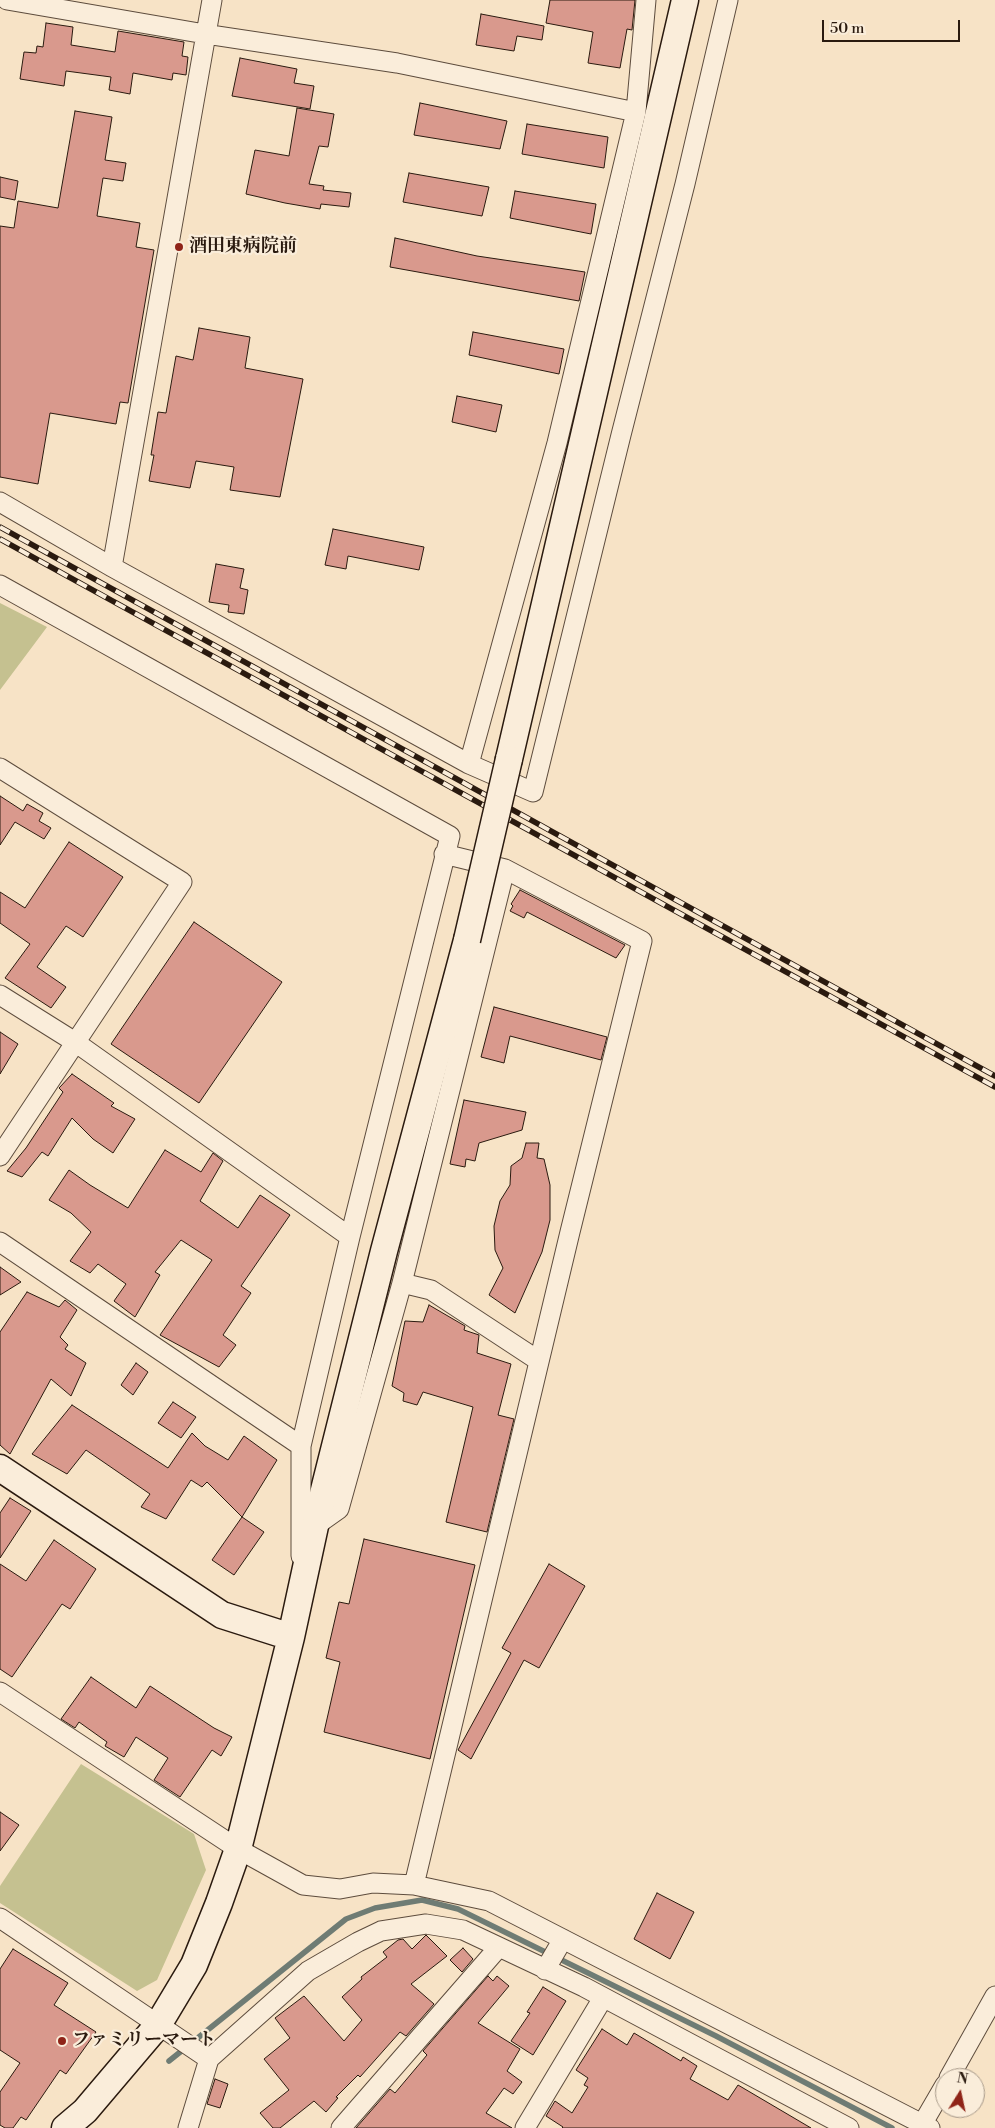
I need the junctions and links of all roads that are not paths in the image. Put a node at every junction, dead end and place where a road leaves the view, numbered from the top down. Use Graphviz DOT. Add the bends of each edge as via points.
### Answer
graph roads {
  1 [pos="7,0"];
  2 [pos="212,0"];
  3 [pos="646,0"];
  4 [pos="686,0"];
  5 [pos="728,0"];
  6 [pos="205,34"];
  7 [pos="636,112"];
  8 [pos="0,502"];
  9 [pos="112,566"];
  10 [pos="0,585"];
  11 [pos="469,764"];
  12 [pos="0,768"];
  13 [pos="444,854"];
  14 [pos="505,869"];
  15 [pos="0,995"];
  16 [pos="75,1042"];
  17 [pos="0,1156"];
  18 [pos="350,1237"];
  19 [pos="0,1242"];
  20 [pos="402,1282"];
  21 [pos="539,1361"];
  22 [pos="301,1446"];
  23 [pos="0,1468"];
  24 [pos="315,1526"];
  25 [pos="300,1588"];
  26 [pos="292,1636"];
  27 [pos="0,1692"];
  28 [pos="238,1849"];
  29 [pos="414,1885"];
  30 [pos="0,1918"];
  31 [pos="561,1942"];
  32 [pos="498,1948"];
  33 [pos="546,1968"];
  34 [pos="995,1996"];
  35 [pos="603,1998"];
  36 [pos="168,2031"];
  37 [pos="204,2056"];
  38 [pos="955,2068"];
  39 [pos="935,2104"];
  40 [pos="924,2127"];
  41 [pos="65,2128"];
  42 [pos="188,2128"];
  43 [pos="341,2128"];
  44 [pos="525,2128"];
  45 [pos="849,2128"];
  1 -- 6 [label="street"];
  2 -- 6 [label="street"];
  3 -- 7 [label="street"];
  4 -- 24 [label="street, bridge" via="467,940"];
  5 -- 11 [label="street" via="533,792"];
  6 -- 7 [label="street" via="397,63"];
  6 -- 9 [label="street"];
  7 -- 11 [label="street" via="557,443"];
  8 -- 9 [label="street"];
  9 -- 11 [label="street"];
  10 -- 13 [label="street" via="450,836"];
  12 -- 16 [label="street" via="182,882"];
  13 -- 14 [label="street"];
  13 -- 18 [label="street"];
  14 -- 20 [label="street"];
  14 -- 21 [label="street" via="642,941"];
  15 -- 16 [label="street"];
  16 -- 17 [label="street"];
  16 -- 18 [label="street"];
  18 -- 22 [label="street"];
  19 -- 22 [label="street"];
  20 -- 21 [label="street" via="431,1290"];
  20 -- 24 [label="street" via="339,1509"];
  21 -- 29 [label="street"];
  22 -- 25 [label="street"];
  23 -- 26 [label="street" via="222,1615"];
  24 -- 25 [label="street"];
  25 -- 26 [label="street"];
  26 -- 28 [label="street"];
  27 -- 28 [label="street"];
  28 -- 29 [label="street" via="302,1885 340,1889 374,1883"];
  28 -- 36 [label="street"];
  29 -- 31 [label="street" via="489,1901"];
  30 -- 36 [label="street"];
  31 -- 33 [label="street"];
  31 -- 40 [label="street"];
  32 -- 33 [label="street"];
  32 -- 37 [label="street" via="463,1930 426,1924 381,1931 308,1971"];
  32 -- 43 [label="street"];
  33 -- 35 [label="street"];
  34 -- 38 [label="street"];
  35 -- 44 [label="street"];
  35 -- 45 [label="street"];
  36 -- 37 [label="street"];
  36 -- 41 [label="street"];
  37 -- 42 [label="street"];
  39 -- 40 [label="street"];
}
